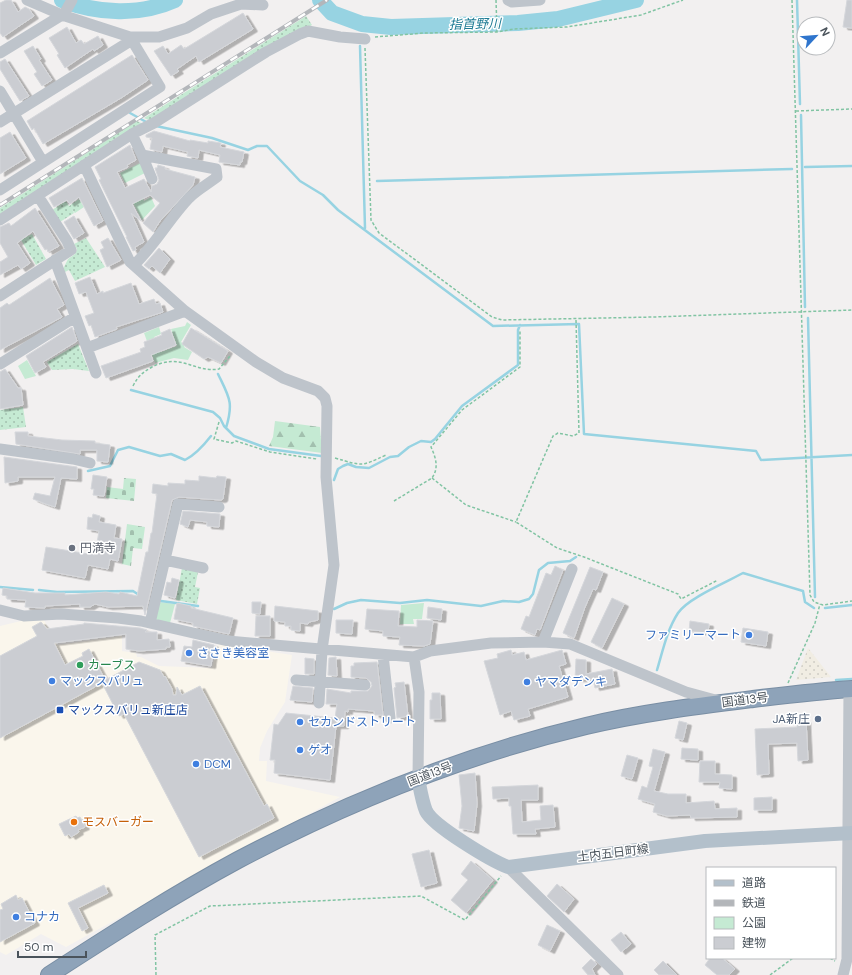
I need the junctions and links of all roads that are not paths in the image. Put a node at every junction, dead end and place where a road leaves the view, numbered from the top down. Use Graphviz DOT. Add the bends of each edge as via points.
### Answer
graph roads {
  1 [pos="27,0"];
  2 [pos="72,0"];
  3 [pos="508,0"];
  4 [pos="540,0"];
  5 [pos="263,5"];
  6 [pos="63,16"];
  7 [pos="131,38"];
  8 [pos="365,39"];
  9 [pos="0,53"];
  10 [pos="0,91"];
  11 [pos="14,114"];
  12 [pos="0,122"];
  13 [pos="132,134"];
  14 [pos="142,155"];
  15 [pos="43,162"];
  16 [pos="84,165"];
  17 [pos="152,178"];
  18 [pos="0,190"];
  19 [pos="38,196"];
  20 [pos="0,220"];
  21 [pos="56,260"];
  22 [pos="134,266"];
  23 [pos="0,296"];
  24 [pos="185,311"];
  25 [pos="75,317"];
  26 [pos="87,348"];
  27 [pos="0,364"];
  28 [pos="96,373"];
  29 [pos="0,449"];
  30 [pos="90,463"];
  31 [pos="219,507"];
  32 [pos="165,560"];
  33 [pos="203,568"];
  34 [pos="572,569"];
  35 [pos="0,610"];
  36 [pos="150,623"];
  37 [pos="542,642"];
  38 [pos="322,650"];
  39 [pos="383,655"];
  40 [pos="414,657"];
  41 [pos="296,680"];
  42 [pos="320,681"];
  43 [pos="365,685"];
  44 [pos="851,689"];
  45 [pos="723,702"];
  46 [pos="319,703"];
  47 [pos="390,718"];
  48 [pos="418,778"];
  49 [pos="850,833"];
  50 [pos="508,867"];
  51 [pos="49,975"];
  52 [pos="618,975"];
  53 [pos="843,975"];
  1 -- 6 [label="street"];
  2 -- 6 [label="street"];
  3 -- 4 [label="street"];
  5 -- 7 [label="street" via="241,4 211,14 187,28 159,37"];
  6 -- 7 [label="street"];
  6 -- 9 [label="street"];
  7 -- 11 [label="street"];
  7 -- 15 [label="street" via="160,87"];
  8 -- 13 [label="street" via="308,31 300,34"];
  10 -- 11 [label="street"];
  11 -- 12 [label="street"];
  11 -- 15 [label="street"];
  13 -- 14 [label="street"];
  13 -- 16 [label="street"];
  14 -- 17 [label="street"];
  14 -- 22 [label="street" via="216,169 217,177 190,197 150,250"];
  15 -- 18 [label="street"];
  16 -- 19 [label="street"];
  16 -- 22 [label="street"];
  19 -- 20 [label="street"];
  19 -- 21 [label="street" via="71,250"];
  21 -- 23 [label="street"];
  21 -- 25 [label="street"];
  22 -- 24 [label="street"];
  24 -- 26 [label="street"];
  24 -- 38 [label="street" via="276,374 318,391 325,398 326,477 334,565"];
  25 -- 26 [label="street"];
  25 -- 27 [label="street"];
  26 -- 28 [label="street"];
  29 -- 30 [label="street"];
  31 -- 32 [label="street" via="178,504"];
  32 -- 33 [label="street"];
  32 -- 36 [label="street"];
  34 -- 37 [label="street"];
  35 -- 36 [label="street" via="24,616 61,614"];
  36 -- 38 [label="street" via="228,641"];
  37 -- 40 [label="street" via="491,643 430,651"];
  37 -- 45 [label="street" via="570,644 686,692"];
  38 -- 39 [label="street"];
  38 -- 42 [label="street"];
  39 -- 40 [label="street"];
  39 -- 47 [label="street"];
  40 -- 48 [label="street" via="419,692"];
  41 -- 42 [label="street"];
  42 -- 43 [label="street"];
  42 -- 46 [label="street"];
  44 -- 45 [label="highway, 国道13号"];
  44 -- 49 [label="street"];
  45 -- 48 [label="highway, 国道13号" via="586,726 494,751"];
  48 -- 50 [label="main road" via="427,812 438,823 493,861"];
  48 -- 51 [label="highway, 国道13号" via="347,807 237,861 167,901"];
  49 -- 50 [label="main road, 土内五日町線" via="705,841"];
  49 -- 53 [label="street" via="847,959"];
  50 -- 52 [label="street"];
}
